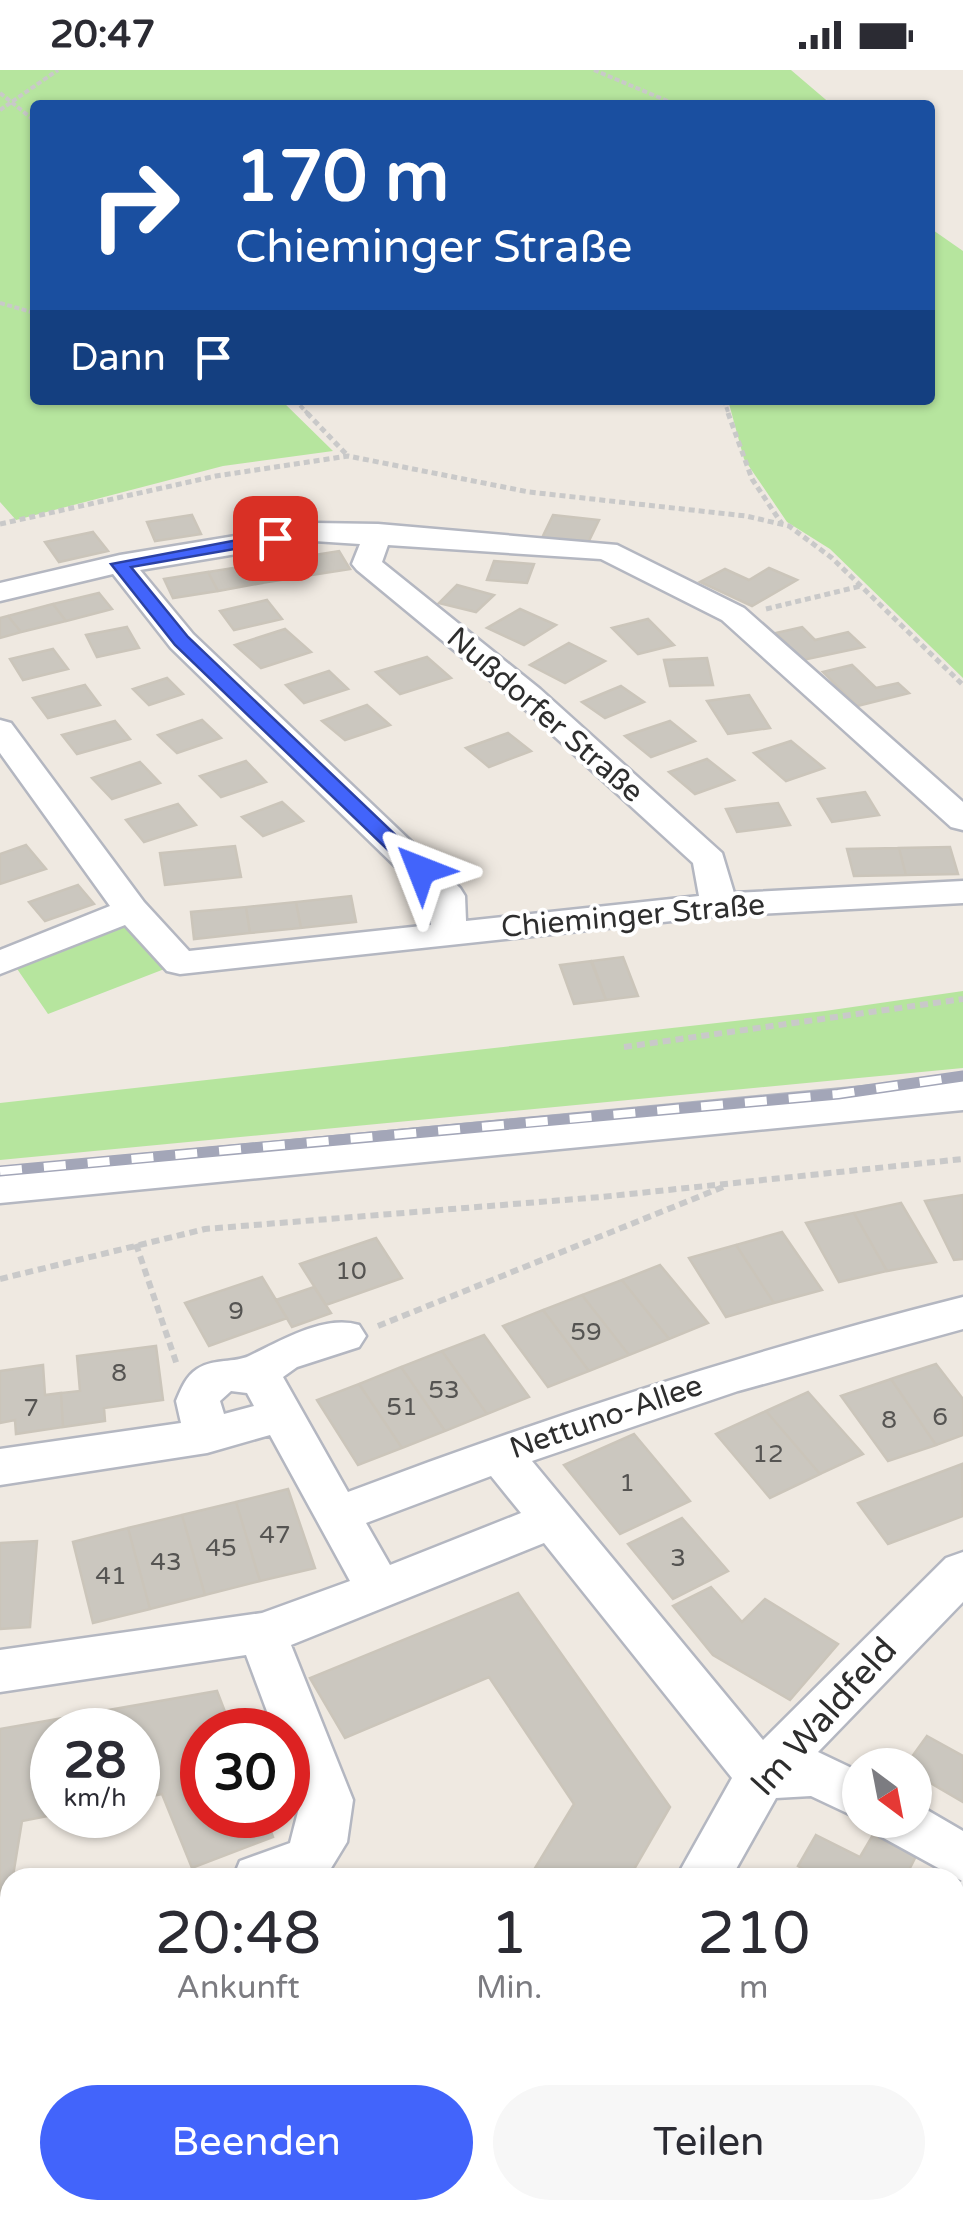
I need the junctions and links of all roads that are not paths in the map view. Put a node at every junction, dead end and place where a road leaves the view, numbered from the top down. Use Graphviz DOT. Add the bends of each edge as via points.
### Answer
graph roads {
  1 [pos="378,534"];
  2 [pos="120,564"];
  3 [pos="0,592"];
  4 [pos="0,730"];
  5 [pos="963,820"];
  6 [pos="963,892"];
  7 [pos="718,906"];
  8 [pos="132,910"];
  9 [pos="449,934"];
  10 [pos="0,963"];
  11 [pos="963,1094"];
  12 [pos="0,1186"];
  13 [pos="963,1313"];
  14 [pos="344,1336"];
  15 [pos="254,1376"];
  16 [pos="204,1414"];
  17 [pos="283,1415"];
  18 [pos="499,1453"];
  19 [pos="0,1467"];
  20 [pos="338,1515"];
  21 [pos="554,1520"];
  22 [pos="963,1571"];
  23 [pos="379,1590"];
  24 [pos="262,1633"];
  25 [pos="0,1671"];
  26 [pos="761,1776"];
  27 [pos="842,1788"];
  28 [pos="929,1838"];
  29 [pos="963,1858"];
  30 [pos="286,1868"];
  31 [pos="708,1868"];
  1 -- 2 [label="street" via="314,532"];
  1 -- 5 [label="street" via="606,551 736,616"];
  1 -- 7 [label="street, Nußdorfer Straße" via="367,564 529,696 710,860"];
  2 -- 3 [label="street"];
  2 -- 9 [label="street" via="182,641 447,896"];
  4 -- 8 [label="street, Chieminger Straße"];
  6 -- 7 [label="street, Chieminger Straße"];
  7 -- 9 [label="street, Chieminger Straße"];
  8 -- 9 [label="street, Chieminger Straße" via="180,963"];
  8 -- 10 [label="street"];
  11 -- 12 [label="street"];
  13 -- 18 [label="street, Nettuno-Allee" via="738,1372"];
  14 -- 15 [label="street" via="281,1356"];
  15 -- 16 [label="street" via="229,1374"];
  15 -- 17 [label="street" via="270,1389"];
  16 -- 17 [label="street"];
  16 -- 19 [label="street" via="112,1454"];
  17 -- 20 [label="street"];
  18 -- 20 [label="street, Nettuno-Allee"];
  18 -- 21 [label="street"];
  20 -- 23 [label="street"];
  21 -- 23 [label="street"];
  21 -- 26 [label="street"];
  22 -- 26 [label="street, Im Waldfeld"];
  23 -- 24 [label="street"];
  24 -- 25 [label="street"];
  24 -- 30 [label="street" via="327,1800 321,1842 308,1860"];
  26 -- 27 [label="street" via="818,1774"];
  26 -- 31 [label="street, Im Waldfeld"];
  28 -- 29 [label="street"];
}
